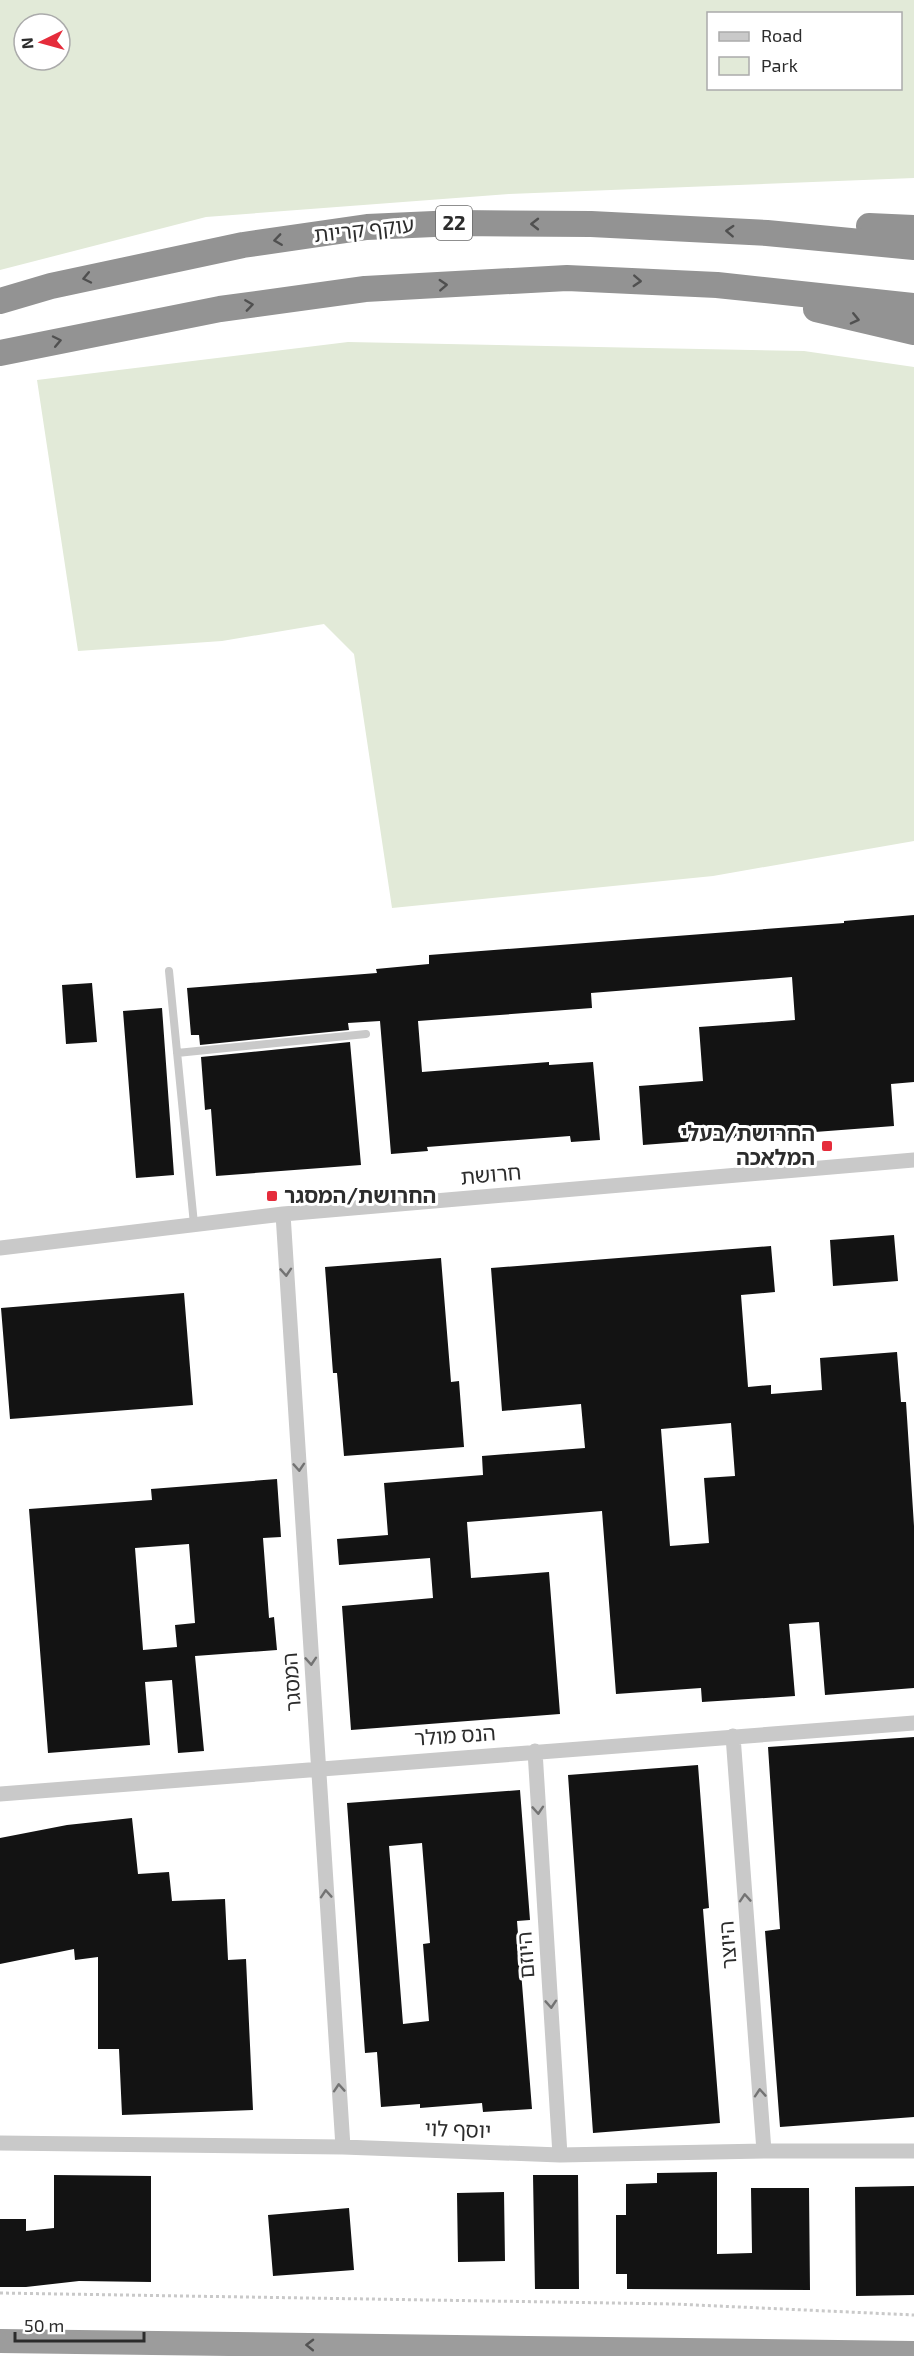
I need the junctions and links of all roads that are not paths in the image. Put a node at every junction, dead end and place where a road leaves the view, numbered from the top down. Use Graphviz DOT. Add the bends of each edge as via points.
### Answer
graph roads {
  1 [pos="914,228"];
  2 [pos="767,232"];
  3 [pos="914,247"];
  4 [pos="717,285"];
  5 [pos="0,301"];
  6 [pos="914,306"];
  7 [pos="914,332"];
  8 [pos="0,353"];
  9 [pos="169,971"];
  10 [pos="366,1034"];
  11 [pos="177,1053"];
  12 [pos="914,1160"];
  13 [pos="283,1214"];
  14 [pos="194,1224"];
  15 [pos="0,1248"];
  16 [pos="914,1723"];
  17 [pos="733,1736"];
  18 [pos="535,1751"];
  19 [pos="318,1768"];
  20 [pos="0,1794"];
  21 [pos="0,2143"];
  22 [pos="343,2146"];
  23 [pos="764,2151"];
  24 [pos="914,2151"];
  25 [pos="560,2155"];
  26 [pos="0,2341"];
  27 [pos="914,2353"];
  1 -- 2 [label="highway" via="844,225"];
  2 -- 3 [label="highway, עוקף קריות / 22"];
  2 -- 5 [label="highway, עוקף קריות / 22, one-way" via="591,224 367,227 243,245 51,286"];
  4 -- 6 [label="highway"];
  4 -- 7 [label="highway, one-way"];
  8 -- 4 [label="highway, one-way" via="220,309 365,289 567,278"];
  9 -- 11 [label="lane"];
  10 -- 11 [label="lane"];
  11 -- 14 [label="lane"];
  12 -- 13 [label="street, חרושת"];
  13 -- 14 [label="street, חרושת"];
  13 -- 19 [label="street, המסגר, one-way"];
  14 -- 15 [label="street, חרושת"];
  16 -- 17 [label="street, הנס מולר"];
  17 -- 18 [label="street, הנס מולר"];
  23 -- 17 [label="street, היוצר, one-way"];
  18 -- 19 [label="street, הנס מולר"];
  18 -- 25 [label="street, היוזם, one-way"];
  19 -- 20 [label="street, הנס מולר"];
  22 -- 19 [label="street, המסגר, one-way"];
  21 -- 22 [label="street, יוסף לוי"];
  22 -- 25 [label="street, יוסף לוי"];
  23 -- 24 [label="street, יוסף לוי"];
  23 -- 25 [label="street, יוסף לוי"];
  27 -- 26 [label="highway, one-way"];
}
